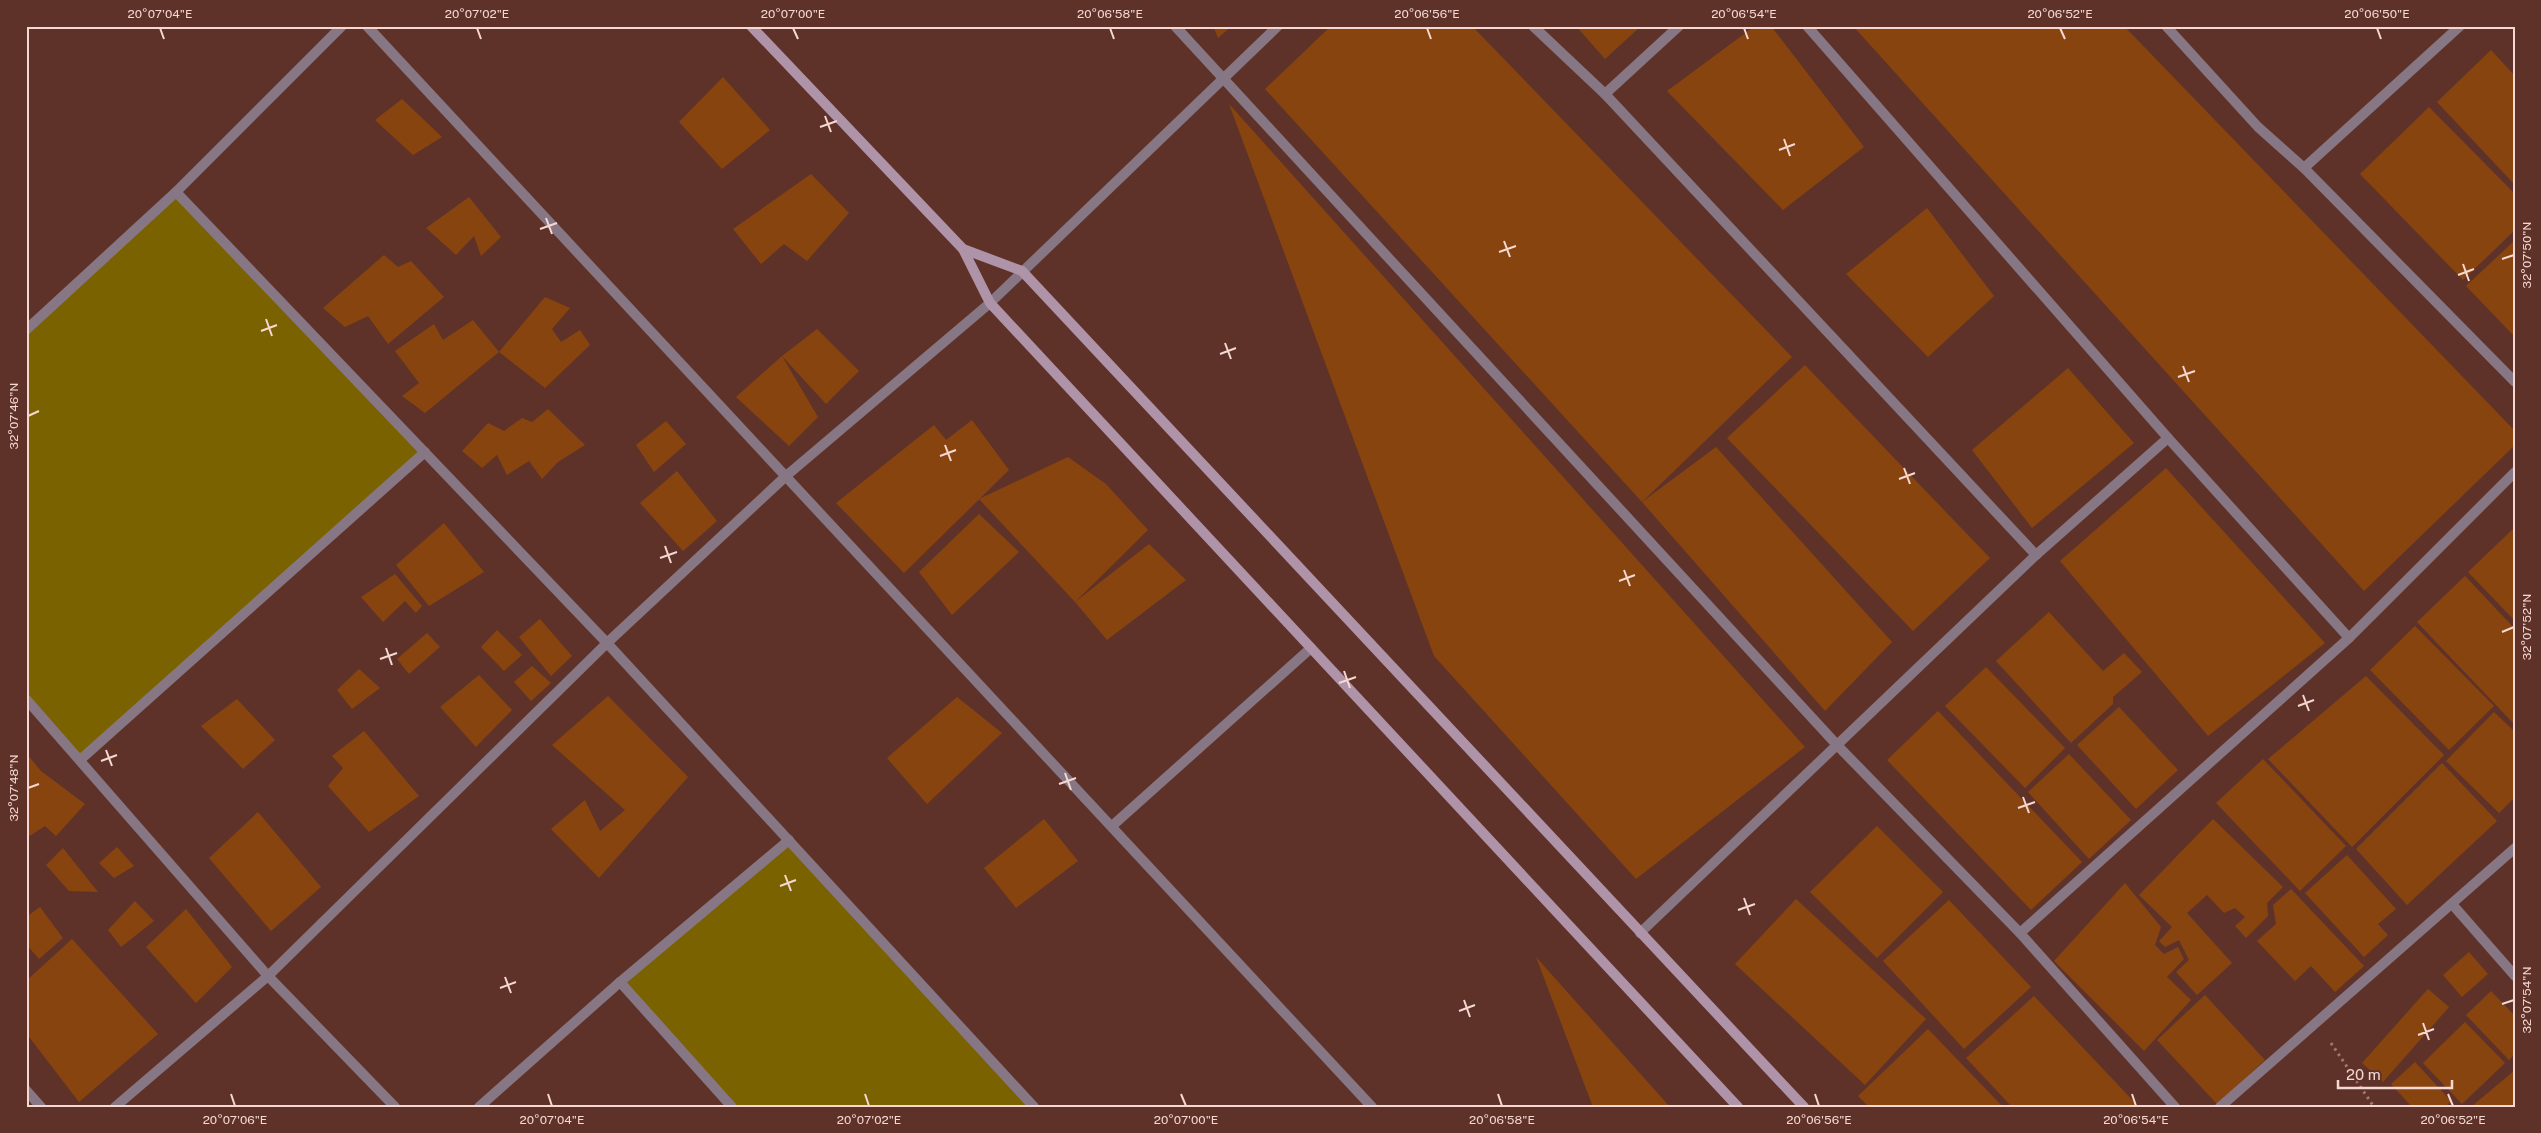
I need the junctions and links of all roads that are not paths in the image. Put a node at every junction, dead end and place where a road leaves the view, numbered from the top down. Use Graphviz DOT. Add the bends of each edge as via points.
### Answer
graph roads {
  1 [pos="342,26"];
  2 [pos="367,26"];
  3 [pos="751,26"];
  4 [pos="1175,26"];
  5 [pos="1278,26"];
  6 [pos="1532,26"];
  7 [pos="1679,26"];
  8 [pos="1807,26"];
  9 [pos="2166,26"];
  10 [pos="2460,26"];
  11 [pos="1224,78"];
  12 [pos="1605,94"];
  13 [pos="2304,168"];
  14 [pos="176,192"];
  15 [pos="963,249"];
  16 [pos="1022,271"];
  17 [pos="990,303"];
  18 [pos="26,330"];
  19 [pos="2515,382"];
  20 [pos="2168,438"];
  21 [pos="425,452"];
  22 [pos="2515,472"];
  23 [pos="786,476"];
  24 [pos="2036,555"];
  25 [pos="2349,638"];
  26 [pos="607,643"];
  27 [pos="1312,648"];
  28 [pos="26,698"];
  29 [pos="1837,745"];
  30 [pos="80,760"];
  31 [pos="1112,826"];
  32 [pos="789,840"];
  33 [pos="2515,848"];
  34 [pos="2452,904"];
  35 [pos="1640,933"];
  36 [pos="2020,933"];
  37 [pos="268,976"];
  38 [pos="2515,976"];
  39 [pos="620,982"];
  40 [pos="26,1090"];
  41 [pos="41,1107"];
  42 [pos="115,1107"];
  43 [pos="395,1107"];
  44 [pos="479,1107"];
  45 [pos="732,1107"];
  46 [pos="1034,1107"];
  47 [pos="1372,1107"];
  48 [pos="1738,1107"];
  49 [pos="1804,1107"];
  50 [pos="2174,1107"];
  51 [pos="2220,1107"];
  1 -- 14 [label="street"];
  2 -- 23 [label="street"];
  3 -- 15 [label="street"];
  4 -- 11 [label="street"];
  5 -- 11 [label="street"];
  6 -- 12 [label="street"];
  7 -- 12 [label="street"];
  8 -- 20 [label="street"];
  9 -- 13 [label="street" via="2258,126"];
  10 -- 13 [label="street"];
  11 -- 16 [label="street"];
  11 -- 29 [label="street"];
  12 -- 24 [label="street"];
  13 -- 19 [label="street"];
  14 -- 18 [label="street"];
  14 -- 21 [label="street"];
  15 -- 16 [label="street"];
  15 -- 17 [label="street"];
  16 -- 17 [label="street"];
  16 -- 35 [label="street"];
  17 -- 23 [label="street"];
  17 -- 27 [label="street"];
  20 -- 24 [label="street"];
  20 -- 25 [label="street"];
  21 -- 26 [label="street"];
  21 -- 30 [label="street"];
  22 -- 25 [label="street"];
  23 -- 26 [label="street"];
  23 -- 31 [label="street"];
  24 -- 29 [label="street"];
  25 -- 36 [label="street"];
  26 -- 32 [label="street"];
  26 -- 37 [label="street"];
  27 -- 31 [label="street"];
  27 -- 48 [label="street"];
  28 -- 30 [label="street"];
  29 -- 35 [label="street"];
  29 -- 36 [label="street"];
  30 -- 37 [label="street"];
  31 -- 47 [label="street"];
  32 -- 39 [label="street"];
  32 -- 46 [label="street"];
  33 -- 34 [label="street"];
  34 -- 38 [label="street"];
  34 -- 51 [label="street"];
  35 -- 49 [label="street"];
  36 -- 50 [label="street"];
  37 -- 42 [label="street"];
  37 -- 43 [label="street"];
  39 -- 44 [label="street"];
  39 -- 45 [label="street"];
  40 -- 41 [label="street"];
}
